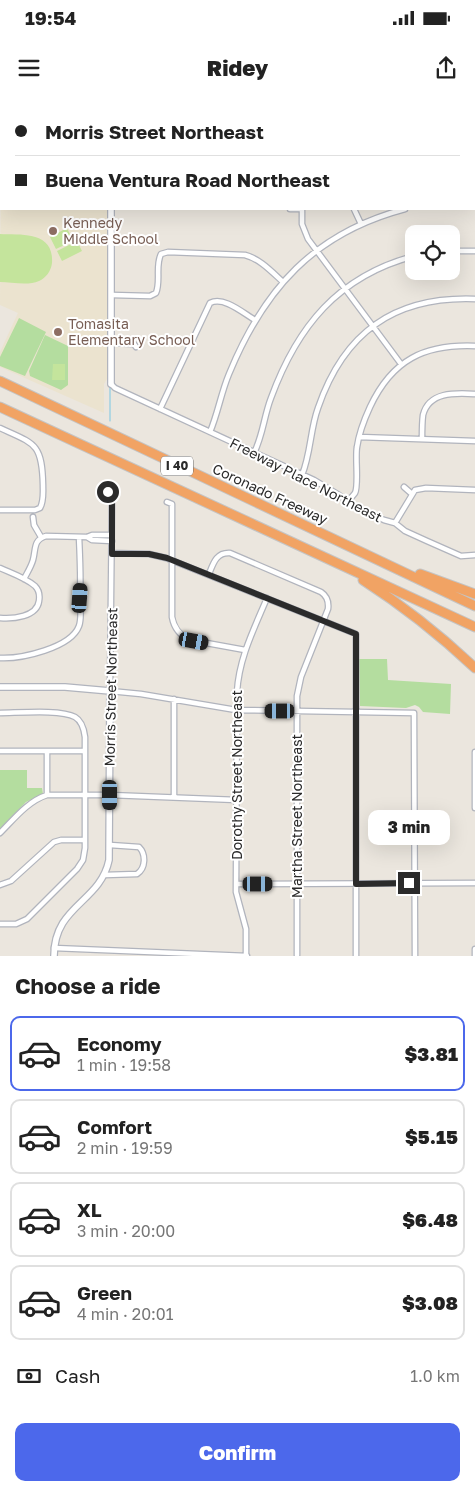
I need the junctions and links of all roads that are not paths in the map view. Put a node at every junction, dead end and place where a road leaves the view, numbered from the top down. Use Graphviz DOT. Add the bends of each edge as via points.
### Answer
graph roads {
  1 [pos="111,210"];
  2 [pos="302,210"];
  3 [pos="354,210"];
  4 [pos="401,210"];
  5 [pos="361,224"];
  6 [pos="315,251"];
  7 [pos="460,251"];
  8 [pos="475,251"];
  9 [pos="405,259"];
  10 [pos="283,282"];
  11 [pos="344,288"];
  12 [pos="112,295"];
  13 [pos="475,299"];
  14 [pos="255,320"];
  15 [pos="373,326"];
  16 [pos="111,344"];
  17 [pos="475,346"];
  18 [pos="136,347"];
  19 [pos="401,364"];
  20 [pos="0,382"];
  21 [pos="110,384"];
  22 [pos="475,394"];
  23 [pos="0,407"];
  24 [pos="160,409"];
  25 [pos="0,428"];
  26 [pos="210,432"];
  27 [pos="359,437"];
  28 [pos="422,439"];
  29 [pos="475,441"];
  30 [pos="254,453"];
  31 [pos="302,475"];
  32 [pos="404,487"];
  33 [pos="475,490"];
  34 [pos="108,492"];
  35 [pos="412,494"];
  36 [pos="347,501"];
  37 [pos="168,502"];
  38 [pos="0,510"];
  39 [pos="33,517"];
  40 [pos="395,523"];
  41 [pos="79,537"];
  42 [pos="41,538"];
  43 [pos="111,538"];
  44 [pos="299,545"];
  45 [pos="354,549"];
  46 [pos="112,554"];
  47 [pos="475,554"];
  48 [pos="172,560"];
  49 [pos="0,568"];
  50 [pos="209,574"];
  51 [pos="24,579"];
  52 [pos="475,594"];
  53 [pos="267,598"];
  54 [pos="475,606"];
  55 [pos="0,618"];
  56 [pos="323,620"];
  57 [pos="475,627"];
  58 [pos="246,650"];
  59 [pos="0,658"];
  60 [pos="475,668"];
  61 [pos="0,687"];
  62 [pos="110,691"];
  63 [pos="174,699"];
  64 [pos="236,710"];
  65 [pos="297,711"];
  66 [pos="356,711"];
  67 [pos="0,713"];
  68 [pos="0,751"];
  69 [pos="47,751"];
  70 [pos="85,751"];
  71 [pos="475,752"];
  72 [pos="47,795"];
  73 [pos="85,795"];
  74 [pos="103,795"];
  75 [pos="110,795"];
  76 [pos="174,797"];
  77 [pos="237,800"];
  78 [pos="475,808"];
  79 [pos="0,833"];
  80 [pos="84,840"];
  81 [pos="110,846"];
  82 [pos="105,874"];
  83 [pos="415,883"];
  84 [pos="475,883"];
  85 [pos="236,884"];
  86 [pos="297,884"];
  87 [pos="356,884"];
  88 [pos="0,885"];
  89 [pos="0,924"];
  90 [pos="54,948"];
  91 [pos="475,949"];
  92 [pos="297,955"];
  93 [pos="54,956"];
  94 [pos="246,956"];
  95 [pos="356,956"];
  96 [pos="415,956"];
  97 [pos="475,956"];
  1 -- 12 [label="street"];
  2 -- 6 [label="street" via="304,230"];
  3 -- 5 [label="street"];
  4 -- 5 [label="street"];
  5 -- 6 [label="street"];
  6 -- 10 [label="street"];
  6 -- 11 [label="street"];
  7 -- 8 [label="street"];
  9 -- 11 [label="street" via="374,270"];
  10 -- 12 [label="street" via="261,262 245,255 168,252 161,254 159,259 156,294"];
  10 -- 14 [label="street"];
  11 -- 15 [label="street"];
  11 -- 30 [label="street" via="317,314 293,349 271,399"];
  12 -- 16 [label="street"];
  13 -- 15 [label="street" via="449,298 425,302 394,313"];
  14 -- 24 [label="street" via="229,305 216,301 210,303"];
  14 -- 26 [label="street" via="228,376"];
  15 -- 19 [label="street"];
  15 -- 31 [label="street" via="345,355 327,387 311,430 310,450"];
  16 -- 18 [label="street" via="134,344"];
  16 -- 21 [label="street"];
  17 -- 19 [label="street" via="431,349"];
  19 -- 27 [label="street" via="378,390"];
  20 -- 45 [label="highway, Coronado Freeway / I 40"];
  21 -- 24 [label="street, Freeway Place Northeast"];
  22 -- 28 [label="street" via="444,394 433,400 424,412"];
  23 -- 44 [label="highway, I 40"];
  24 -- 26 [label="street, Freeway Place Northeast"];
  25 -- 38 [label="street" via="36,446 41,460 43,490 42,505 35,510"];
  26 -- 30 [label="street, Freeway Place Northeast"];
  27 -- 28 [label="street"];
  27 -- 36 [label="street" via="356,489"];
  28 -- 29 [label="street"];
  30 -- 31 [label="street, Freeway Place Northeast"];
  31 -- 36 [label="street, Freeway Place Northeast"];
  32 -- 35 [label="street"];
  33 -- 35 [label="street" via="426,488"];
  34 -- 43 [label="street, Morris Street Northeast" via="112,497"];
  35 -- 40 [label="street"];
  36 -- 40 [label="street, Freeway Place Northeast"];
  37 -- 48 [label="street" via="172,504"];
  39 -- 42 [label="street"];
  40 -- 47 [label="street, Freeway Place Northeast" via="461,556"];
  41 -- 42 [label="street"];
  41 -- 43 [label="street"];
  41 -- 59 [label="street" via="82,582 78,628 58,644 40,652"];
  42 -- 51 [label="street" via="35,544"];
  43 -- 46 [label="street, Morris Street Northeast"];
  44 -- 57 [label="highway, I 40"];
  44 -- 60 [label="highway" via="400,604"];
  45 -- 52 [label="highway"];
  45 -- 54 [label="highway, Coronado Freeway / I 40"];
  46 -- 48 [label="street" via="149,554"];
  46 -- 62 [label="street, Morris Street Northeast"];
  48 -- 50 [label="street"];
  48 -- 58 [label="street" via="172,617 178,632 190,640"];
  49 -- 51 [label="street"];
  50 -- 53 [label="street"];
  50 -- 56 [label="street, Martha Street Northeast" via="218,556 232,554 324,594 328,604"];
  51 -- 55 [label="street" via="36,587 39,604 34,610 17,617"];
  53 -- 56 [label="street"];
  53 -- 58 [label="street, Dorothy Street Northeast"];
  56 -- 65 [label="street, Martha Street Northeast" via="301,677"];
  56 -- 66 [label="street" via="356,634"];
  58 -- 64 [label="street, Dorothy Street Northeast" via="238,677"];
  61 -- 62 [label="street"];
  62 -- 63 [label="street"];
  62 -- 75 [label="street, Morris Street Northeast"];
  63 -- 64 [label="street"];
  63 -- 76 [label="street"];
  64 -- 65 [label="street"];
  64 -- 77 [label="street, Dorothy Street Northeast"];
  65 -- 66 [label="street"];
  65 -- 86 [label="street, Martha Street Northeast"];
  66 -- 83 [label="street" via="414,713"];
  66 -- 87 [label="street"];
  67 -- 70 [label="street" via="64,713 78,719 85,733"];
  68 -- 69 [label="street"];
  69 -- 70 [label="street"];
  69 -- 72 [label="street"];
  70 -- 73 [label="street"];
  71 -- 78 [label="street"];
  72 -- 73 [label="street"];
  72 -- 79 [label="street" via="29,804"];
  73 -- 74 [label="street"];
  73 -- 80 [label="street"];
  75 -- 76 [label="street"];
  75 -- 81 [label="street, Morris Street Northeast"];
  76 -- 77 [label="street"];
  77 -- 85 [label="street, Dorothy Street Northeast"];
  80 -- 88 [label="street" via="54,842 11,881"];
  80 -- 89 [label="street" via="80,866 51,895 23,922"];
  81 -- 82 [label="street, Morris Street Northeast"];
  81 -- 82 [label="street" via="139,847 144,867 137,874"];
  82 -- 90 [label="street, Morris Street Northeast" via="94,890 69,913"];
  83 -- 84 [label="street"];
  83 -- 87 [label="street"];
  83 -- 96 [label="street"];
  85 -- 86 [label="street"];
  85 -- 94 [label="street, Dorothy Street Northeast" via="247,939"];
  86 -- 87 [label="street"];
  86 -- 92 [label="street, Martha Street Northeast"];
  87 -- 95 [label="street"];
  90 -- 93 [label="street, Morris Street Northeast"];
  90 -- 94 [label="street"];
  91 -- 97 [label="street"];
}
